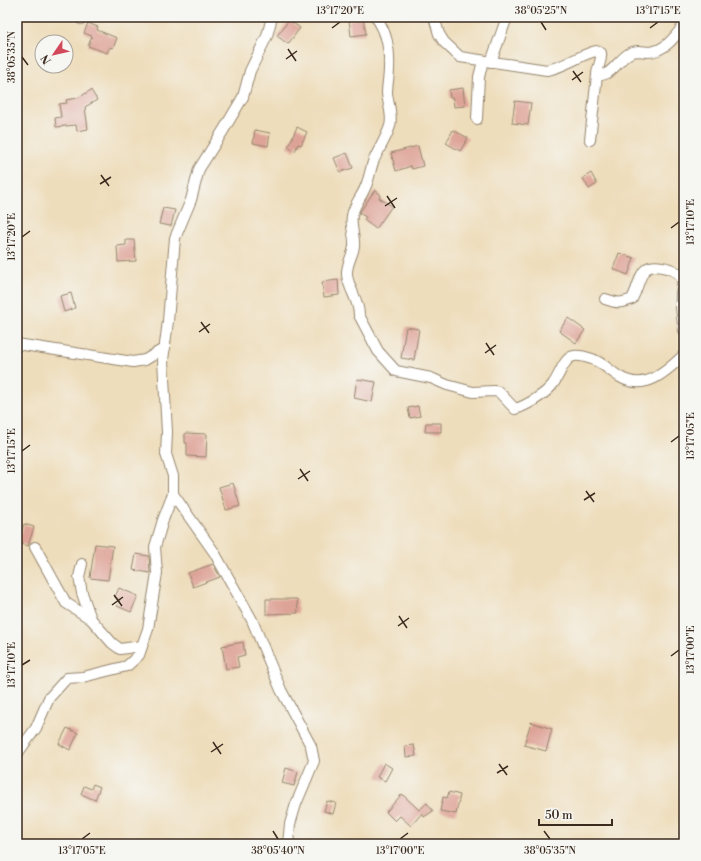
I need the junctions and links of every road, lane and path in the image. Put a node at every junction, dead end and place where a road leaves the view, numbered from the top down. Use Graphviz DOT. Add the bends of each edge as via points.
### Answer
graph roads {
  1 [pos="272,17"];
  2 [pos="376,17"];
  3 [pos="434,17"];
  4 [pos="508,17"];
  5 [pos="684,25"];
  6 [pos="487,61"];
  7 [pos="597,75"];
  8 [pos="478,119"];
  9 [pos="590,140"];
  10 [pos="605,299"];
  11 [pos="684,330"];
  12 [pos="17,344"];
  13 [pos="165,348"];
  14 [pos="684,355"];
  15 [pos="173,494"];
  16 [pos="34,547"];
  17 [pos="82,564"];
  18 [pos="91,619"];
  19 [pos="142,646"];
  20 [pos="17,754"];
  21 [pos="288,844"];
  1 -- 13 [label="street" via="267,36 250,71 243,97 199,169 191,200 175,238"];
  2 -- 14 [label="street" via="386,35 389,69 387,92 391,120 368,182 352,215 354,245 347,273 359,315 378,350 390,365 396,371 431,378 460,389 473,392 500,392 515,409 521,408 552,386 566,360 572,356 579,355 600,362 621,378 639,383 655,378"];
  3 -- 6 [label="street" via="439,34 460,57"];
  4 -- 6 [label="street"];
  5 -- 7 [label="street" via="666,46 655,51 637,50 629,54 608,74"];
  6 -- 7 [label="street" via="547,70 596,50 601,53 602,60"];
  6 -- 8 [label="street" via="479,77"];
  7 -- 9 [label="street"];
  10 -- 11 [label="street" via="618,303 632,299 643,271 648,268 655,266 672,270 682,281 680,305"];
  12 -- 13 [label="street" via="133,362 145,360"];
  13 -- 15 [label="street" via="163,360 166,454 173,476"];
  15 -- 19 [label="street" via="155,547 157,573 148,629"];
  15 -- 21 [label="street" via="214,552 252,620 281,690 311,746 314,761 296,804"];
  16 -- 18 [label="street" via="66,603"];
  17 -- 18 [label="street" via="79,577"];
  18 -- 19 [label="street" via="120,649"];
  19 -- 20 [label="street" via="139,656 127,666 83,677 67,678 49,698 36,728"];
}
